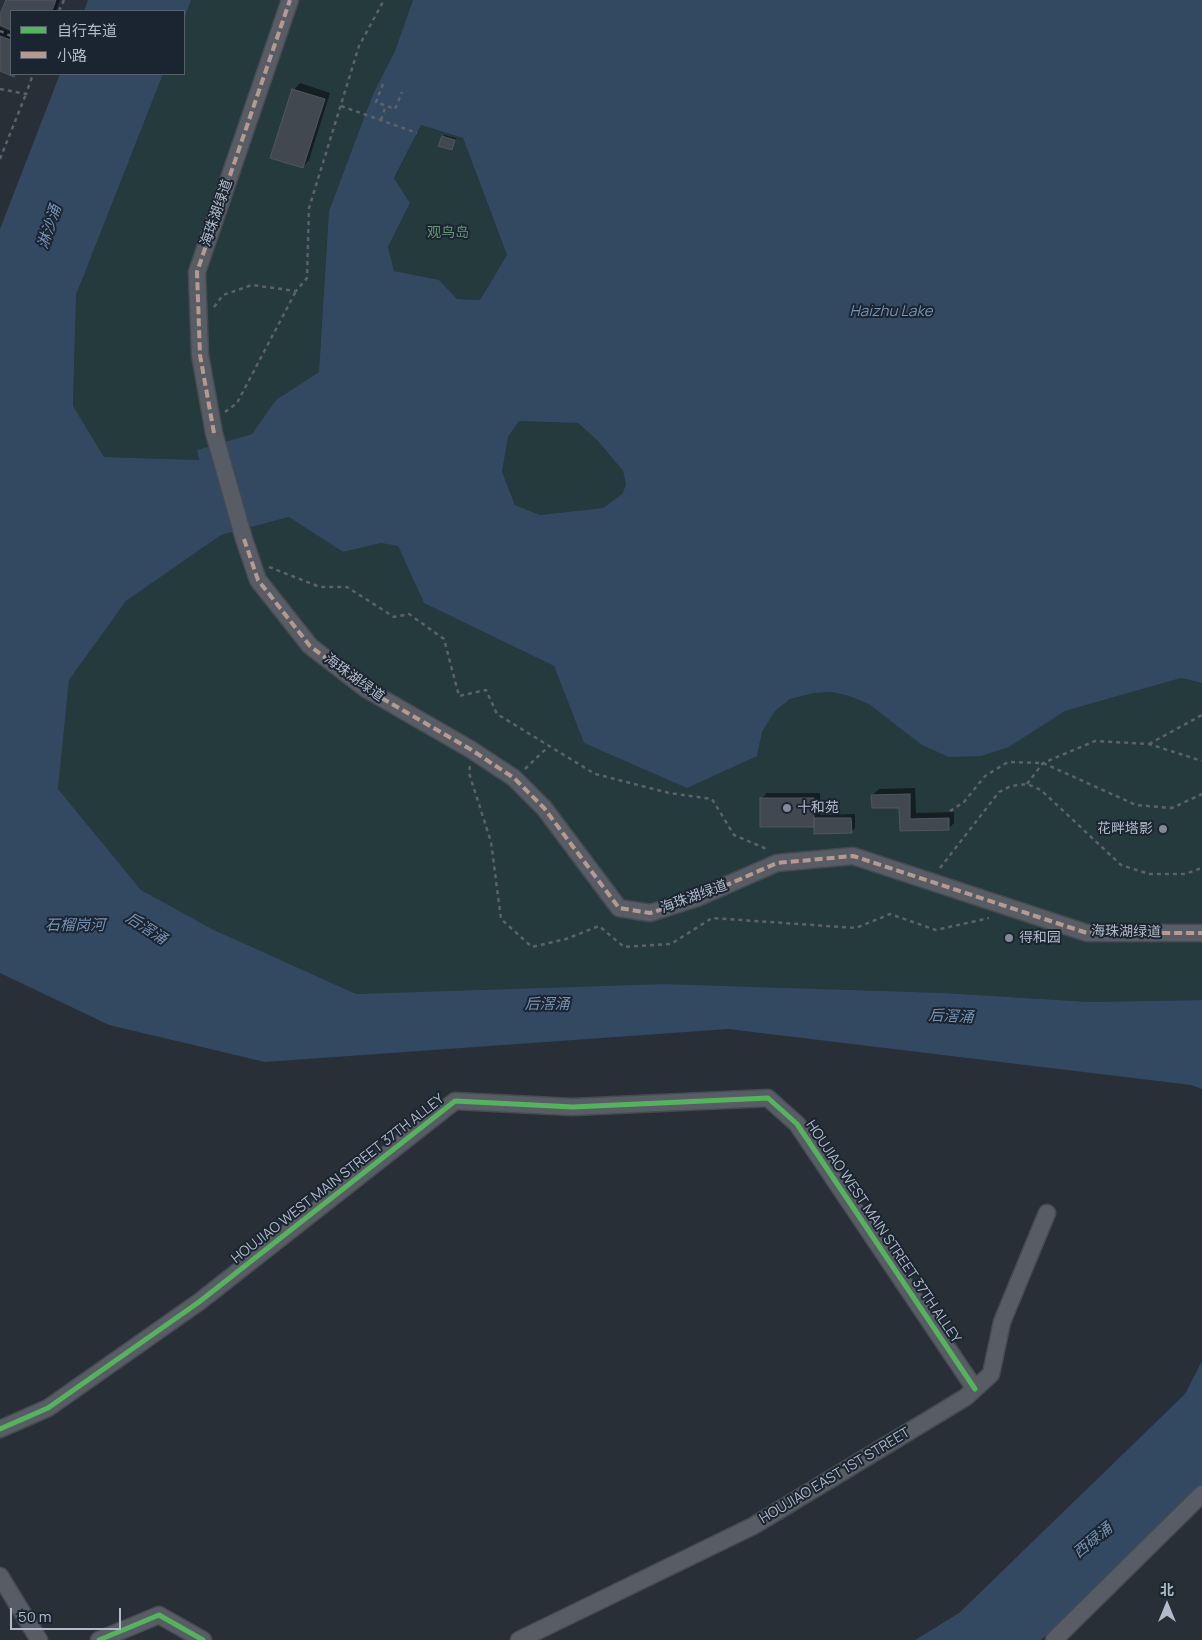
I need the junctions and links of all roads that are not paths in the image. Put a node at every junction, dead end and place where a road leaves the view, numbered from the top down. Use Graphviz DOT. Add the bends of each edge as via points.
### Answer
graph roads {
  1 [pos="290,0"];
  2 [pos="1202,933"];
  3 [pos="1047,1213"];
  4 [pos="975,1389"];
  5 [pos="0,1429"];
  6 [pos="1202,1494"];
  7 [pos="0,1576"];
  8 [pos="39,1640"];
  9 [pos="99,1640"];
  10 [pos="203,1640"];
  11 [pos="519,1640"];
  12 [pos="1054,1640"];
  1 -- 2 [label="street, 海珠湖绿道" via="197,272 200,355 213,427 244,539 258,580 310,646 366,689 514,778 544,808 619,908 650,913 697,898 777,863 853,856 1087,933"];
  3 -- 4 [label="street, HOUJIAO EAST 1ST STREET" via="1002,1322 991,1374"];
  4 -- 5 [label="street, HOUJIAO WEST MAIN STREET 37TH ALLEY" via="797,1124 768,1098 573,1107 455,1101 199,1302 48,1408"];
  4 -- 11 [label="street, HOUJIAO EAST 1ST STREET" via="753,1526"];
  6 -- 12 [label="street"];
  7 -- 8 [label="street"];
  9 -- 10 [label="street" via="159,1615"];
}
